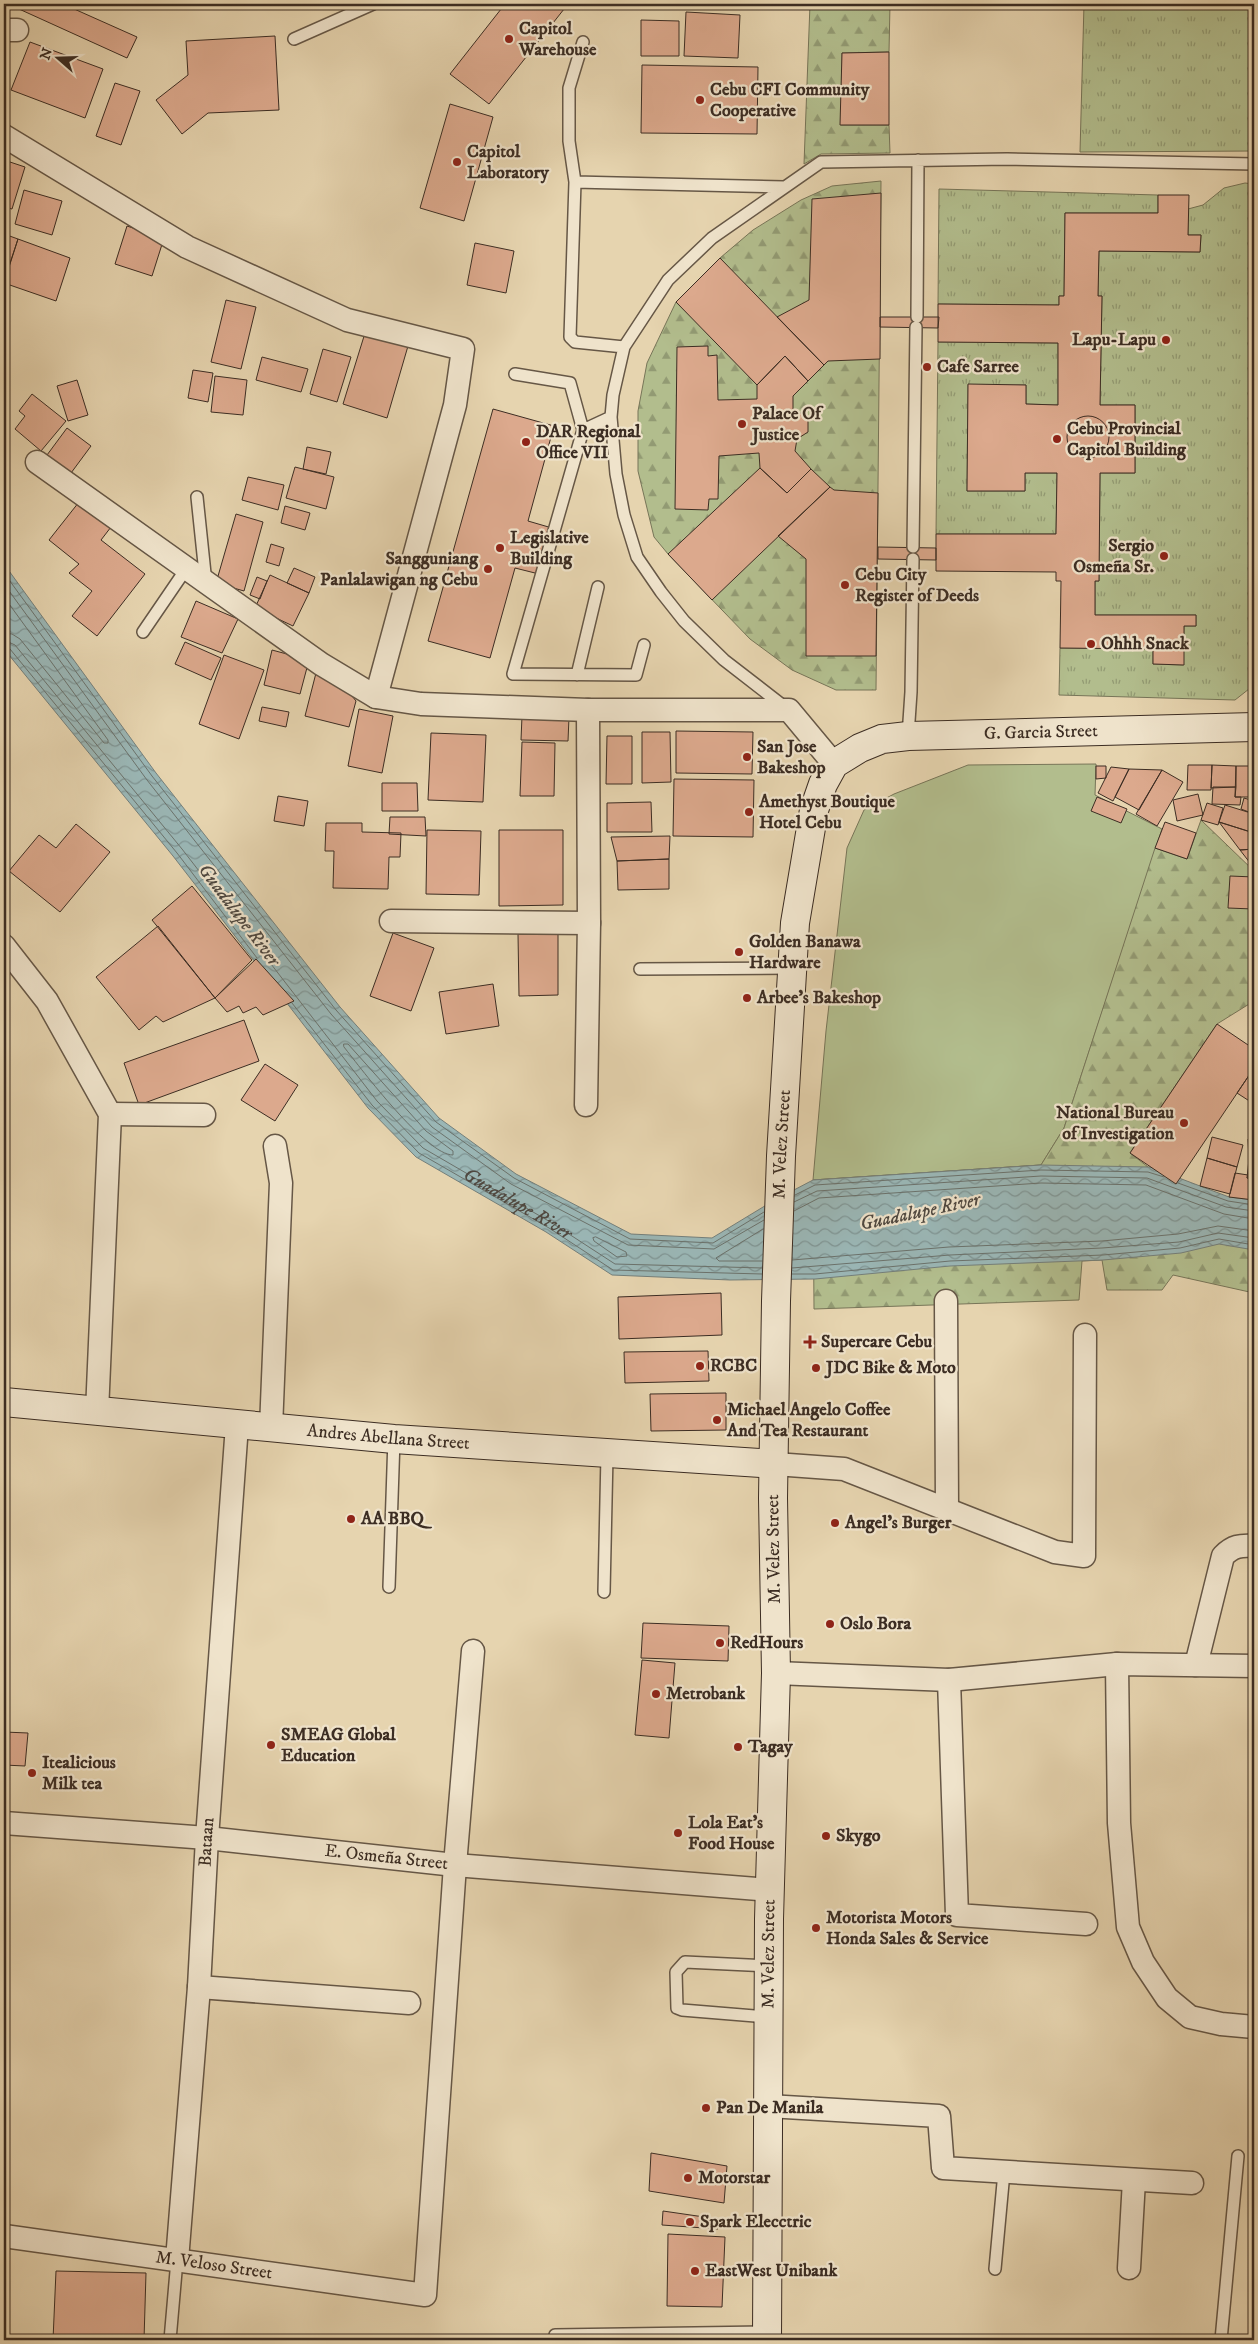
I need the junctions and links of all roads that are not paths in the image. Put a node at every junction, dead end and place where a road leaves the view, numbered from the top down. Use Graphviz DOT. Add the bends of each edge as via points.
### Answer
graph roads {
  1 [pos="373,4"];
  2 [pos="294,39"];
  3 [pos="583,42"];
  4 [pos="4,136"];
  5 [pos="918,160"];
  6 [pos="1254,164"];
  7 [pos="575,182"];
  8 [pos="784,187"];
  9 [pos="624,348"];
  10 [pos="515,374"];
  11 [pos="611,417"];
  12 [pos="583,430"];
  13 [pos="37,462"];
  14 [pos="197,497"];
  15 [pos="913,547"];
  16 [pos="913,560"];
  17 [pos="186,569"];
  18 [pos="207,584"];
  19 [pos="598,587"];
  20 [pos="143,632"];
  21 [pos="644,645"];
  22 [pos="577,675"];
  23 [pos="376,697"];
  24 [pos="588,710"];
  25 [pos="789,710"];
  26 [pos="1254,727"];
  27 [pos="908,736"];
  28 [pos="834,764"];
  29 [pos="391,921"];
  30 [pos="589,923"];
  31 [pos="4,946"];
  32 [pos="792,968"];
  33 [pos="640,969"];
  34 [pos="586,1105"];
  35 [pos="110,1114"];
  36 [pos="204,1115"];
  37 [pos="275,1146"];
  38 [pos="946,1301"];
  39 [pos="1085,1335"];
  40 [pos="4,1402"];
  41 [pos="97,1412"];
  42 [pos="237,1424"];
  43 [pos="271,1428"];
  44 [pos="394,1439"];
  45 [pos="607,1454"];
  46 [pos="775,1464"];
  47 [pos="947,1509"];
  48 [pos="1254,1546"];
  49 [pos="389,1587"];
  50 [pos="604,1592"];
  51 [pos="473,1652"];
  52 [pos="1118,1664"];
  53 [pos="1196,1665"];
  54 [pos="1254,1666"];
  55 [pos="776,1673"];
  56 [pos="949,1680"];
  57 [pos="4,1823"];
  58 [pos="207,1838"];
  59 [pos="455,1865"];
  60 [pos="770,1890"];
  61 [pos="1086,1924"];
  62 [pos="768,1966"];
  63 [pos="199,1987"];
  64 [pos="409,2003"];
  65 [pos="768,2017"];
  66 [pos="1254,2027"];
  67 [pos="768,2106"];
  68 [pos="1238,2156"];
  69 [pos="1004,2172"];
  70 [pos="1134,2180"];
  71 [pos="1192,2183"];
  72 [pos="4,2236"];
  73 [pos="176,2260"];
  74 [pos="1129,2268"];
  75 [pos="995,2269"];
  76 [pos="555,2334"];
  77 [pos="767,2336"];
  78 [pos="170,2340"];
  79 [pos="1221,2340"];
  1 -- 2 [label="lane"];
  3 -- 7 [label="lane" via="569,88 569,141"];
  4 -- 23 [label="street" via="187,247 347,320 463,349 455,405"];
  5 -- 6 [label="lane"];
  5 -- 8 [label="lane" via="820,162"];
  5 -- 15 [label="lane"];
  7 -- 8 [label="lane"];
  7 -- 9 [label="lane" via="570,337 575,342"];
  8 -- 9 [label="lane" via="712,238 668,280"];
  9 -- 11 [label="lane" via="614,386"];
  10 -- 12 [label="lane" via="570,383"];
  11 -- 12 [label="lane"];
  11 -- 25 [label="lane" via="619,490 637,557 684,621 724,660"];
  12 -- 22 [label="lane" via="513,674"];
  13 -- 17 [label="street"];
  14 -- 18 [label="lane"];
  16 -- 27 [label="lane" via="912,692"];
  17 -- 18 [label="street"];
  17 -- 20 [label="lane"];
  18 -- 23 [label="street" via="321,664"];
  19 -- 22 [label="lane"];
  21 -- 22 [label="lane" via="636,675"];
  23 -- 24 [label="street" via="421,704"];
  24 -- 25 [label="street"];
  24 -- 30 [label="street"];
  25 -- 28 [label="street"];
  26 -- 27 [label="main road, G. Garcia Street"];
  27 -- 28 [label="main road, G. Garcia Street" via="867,745"];
  28 -- 32 [label="main road, M. Velez Street" via="823,784 810,827 795,923"];
  29 -- 30 [label="street"];
  30 -- 34 [label="street"];
  31 -- 35 [label="street" via="47,1000"];
  32 -- 33 [label="lane"];
  32 -- 46 [label="main road, M. Velez Street" via="776,1301"];
  35 -- 36 [label="street"];
  35 -- 41 [label="street"];
  37 -- 43 [label="street" via="281,1183"];
  38 -- 47 [label="street"];
  39 -- 47 [label="street" via="1084,1556 1056,1552"];
  40 -- 41 [label="main road, Andres Abellana Street"];
  41 -- 42 [label="main road, Andres Abellana Street"];
  42 -- 43 [label="main road, Andres Abellana Street"];
  42 -- 58 [label="street, Bataan"];
  43 -- 44 [label="main road, Andres Abellana Street"];
  44 -- 45 [label="main road, Andres Abellana Street"];
  44 -- 49 [label="lane"];
  45 -- 46 [label="main road, Andres Abellana Street"];
  45 -- 50 [label="lane"];
  46 -- 47 [label="street" via="844,1469"];
  46 -- 55 [label="main road, M. Velez Street"];
  48 -- 53 [label="street" via="1231,1548 1223,1556"];
  51 -- 59 [label="street"];
  52 -- 53 [label="street"];
  52 -- 56 [label="street"];
  52 -- 66 [label="street" via="1119,1823 1128,1927 1143,1962 1167,1998 1190,2017"];
  53 -- 54 [label="street"];
  55 -- 56 [label="street"];
  55 -- 60 [label="main road, M. Velez Street"];
  56 -- 61 [label="street" via="957,1915"];
  57 -- 58 [label="street, E. Osmeña Street"];
  58 -- 59 [label="street, E. Osmeña Street"];
  58 -- 63 [label="street, Bataan"];
  59 -- 60 [label="street, E. Osmeña Street"];
  59 -- 73 [label="street, M. Veloso Street" via="424,2295"];
  60 -- 62 [label="main road, M. Velez Street"];
  62 -- 65 [label="main road, M. Velez Street"];
  62 -- 65 [label="lane" via="685,1962 676,1972 675,2000 677,2008 682,2010"];
  63 -- 64 [label="street"];
  63 -- 73 [label="street, Bataan"];
  65 -- 67 [label="main road, M. Velez Street"];
  67 -- 69 [label="street" via="940,2116 943,2168"];
  67 -- 77 [label="main road, M. Velez Street"];
  68 -- 79 [label="lane"];
  69 -- 70 [label="street"];
  69 -- 75 [label="lane"];
  70 -- 71 [label="street"];
  70 -- 74 [label="street"];
  72 -- 73 [label="street, M. Veloso Street"];
  73 -- 78 [label="lane"];
  76 -- 77 [label="lane"];
}
